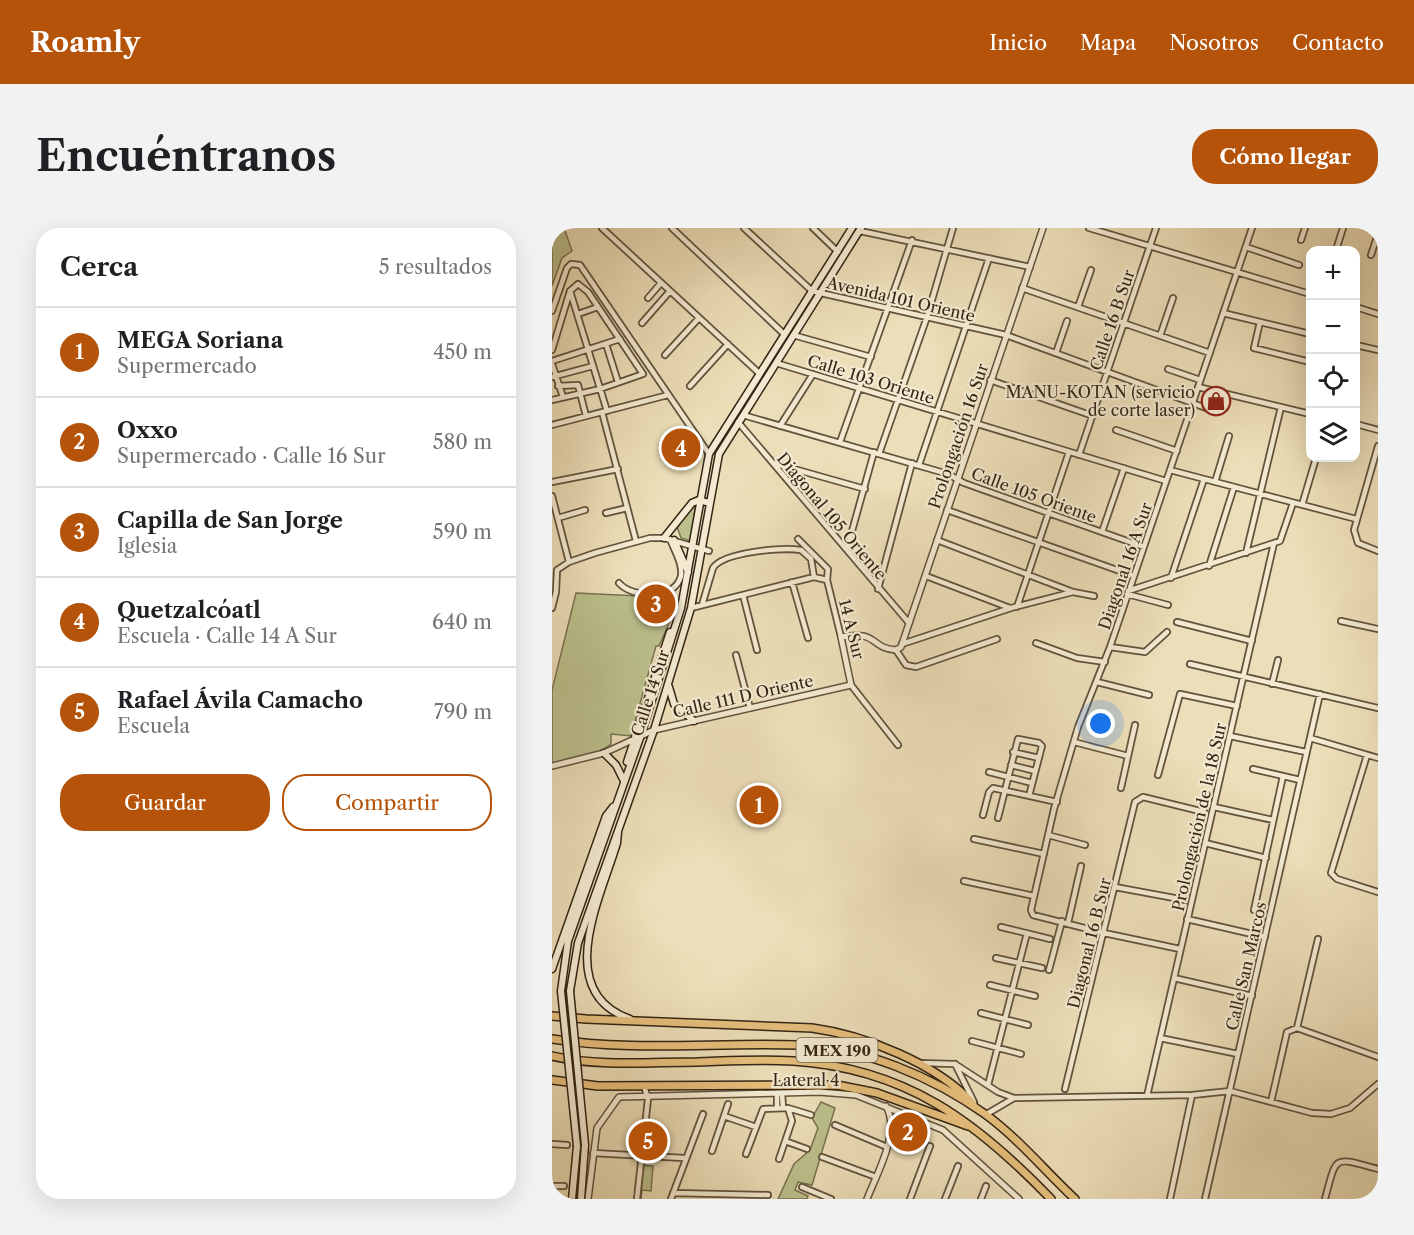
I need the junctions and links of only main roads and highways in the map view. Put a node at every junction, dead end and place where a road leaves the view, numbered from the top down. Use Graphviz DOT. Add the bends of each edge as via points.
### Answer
graph roads {
  1 [pos="852,228"];
  2 [pos="861,230"];
  3 [pos="699,501"];
  4 [pos="710,503"];
  5 [pos="688,573"];
  6 [pos="675,627"];
  7 [pos="669,682"];
  8 [pos="694,721"];
  9 [pos="604,753"];
  10 [pos="625,778"];
  11 [pos="615,805"];
  12 [pos="618,826"];
  13 [pos="552,969"];
  14 [pos="552,1016"];
  15 [pos="633,1020"];
  16 [pos="552,1040"];
  17 [pos="552,1056"];
  18 [pos="556,1081"];
  19 [pos="978,1110"];
  20 [pos="978,1129"];
  21 [pos="572,1199"];
  22 [pos="580,1199"];
  23 [pos="1051,1199"];
  24 [pos="1075,1199"];
  1 -- 3 [label="main road, Calle 14 Sur" via="709,454"];
  2 -- 4 [label="main road, Calle 14 Sur" via="719,454"];
  3 -- 4 [label="main road"];
  3 -- 5 [label="main road, Calle 14 Sur"];
  3 -- 5 [label="main road" via="692,503 669,539"];
  4 -- 7 [label="main road, Calle 14 Sur" via="705,550"];
  5 -- 6 [label="main road, Calle 14 Sur"];
  6 -- 10 [label="main road, Calle 14 Sur"];
  6 -- 10 [label="main road" via="665,644"];
  7 -- 8 [label="main road" via="674,704"];
  7 -- 12 [label="main road, Calle 14 Sur"];
  9 -- 10 [label="main road"];
  10 -- 11 [label="main road, Calle 14 Sur"];
  11 -- 13 [label="main road" via="606,816"];
  11 -- 21 [label="main road, Calle 14 Sur, bridge" via="568,941 561,977 577,1146"];
  12 -- 15 [label="main road" via="617,843 593,920 585,962 600,999"];
  12 -- 22 [label="main road, Calle 14 Sur, bridge" via="570,978 584,1124"];
  14 -- 15 [label="highway"];
  15 -- 19 [label="highway" via="838,1032 919,1063 956,1088"];
  16 -- 19 [label="highway, MEX 190" via="603,1046 821,1047 860,1055 898,1069"];
  17 -- 20 [label="highway, MEX 190" via="608,1063 759,1060 834,1066 904,1087 946,1107"];
  18 -- 20 [label="highway" via="644,1090 837,1085 877,1093"];
  19 -- 24 [label="highway, MEX 190"];
  20 -- 23 [label="highway, MEX 190"];
}
